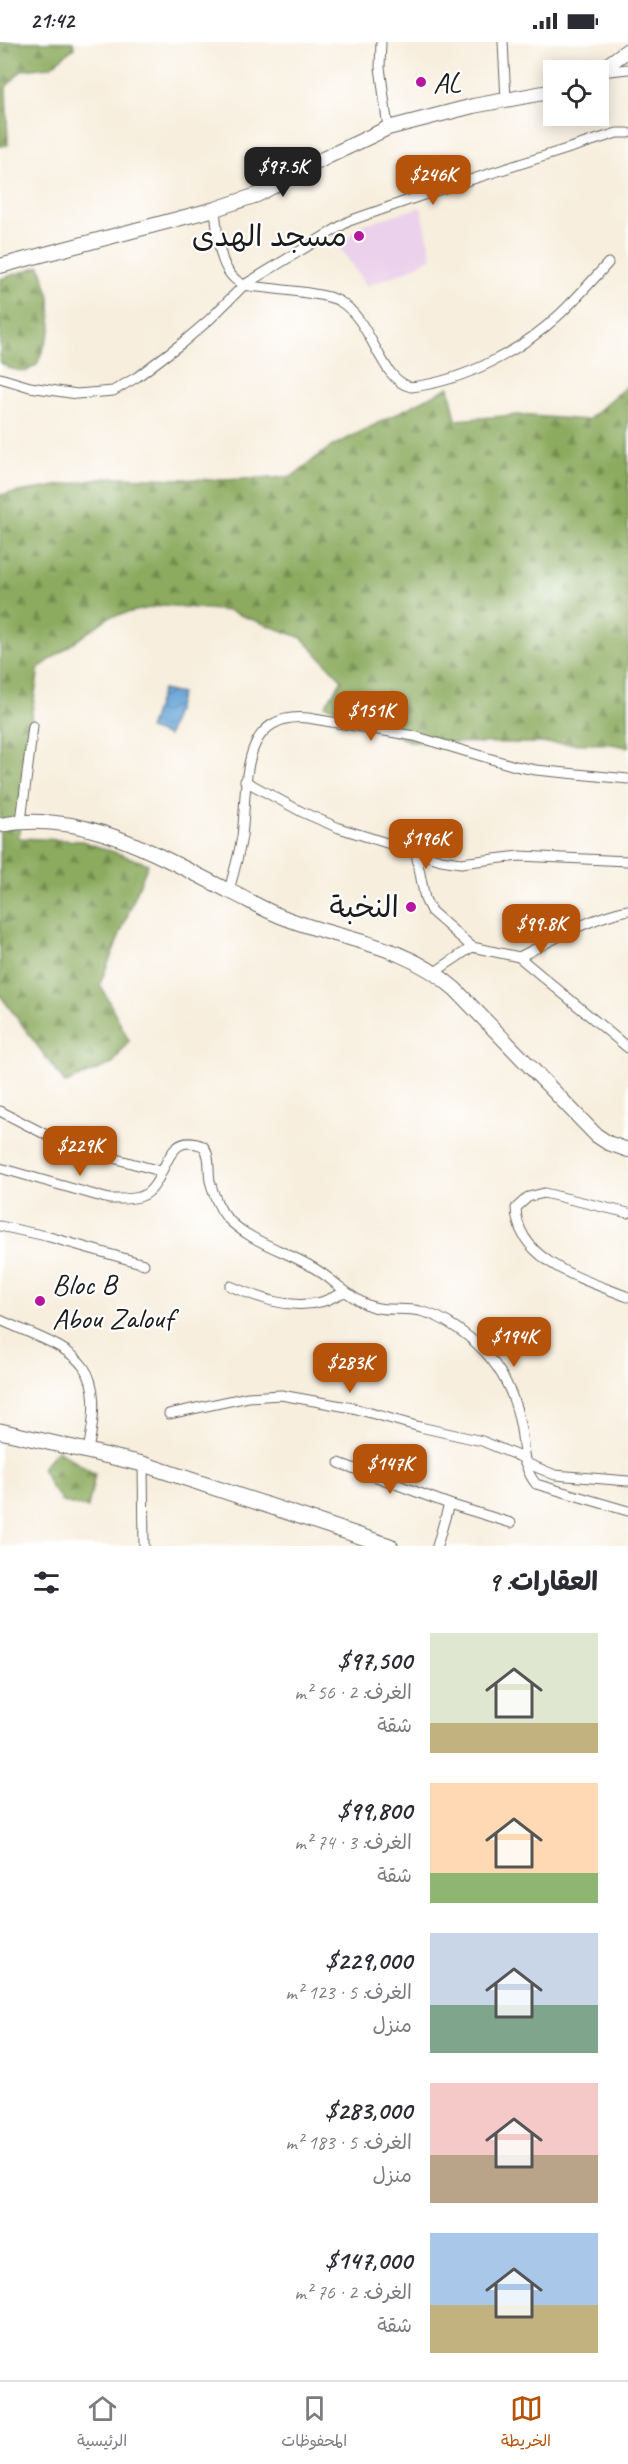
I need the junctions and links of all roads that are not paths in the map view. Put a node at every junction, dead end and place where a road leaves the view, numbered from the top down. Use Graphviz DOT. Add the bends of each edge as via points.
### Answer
graph roads {
  1 [pos="381,42"];
  2 [pos="503,42"];
  3 [pos="628,50"];
  4 [pos="609,64"];
  5 [pos="628,69"];
  6 [pos="609,71"];
  7 [pos="543,93"];
  8 [pos="506,100"];
  9 [pos="388,128"];
  10 [pos="628,133"];
  11 [pos="215,209"];
  12 [pos="608,263"];
  13 [pos="0,266"];
  14 [pos="244,285"];
  15 [pos="0,378"];
  16 [pos="33,726"];
  17 [pos="628,779"];
  18 [pos="245,781"];
  19 [pos="21,821"];
  20 [pos="0,825"];
  21 [pos="416,853"];
  22 [pos="628,861"];
  23 [pos="228,890"];
  24 [pos="628,910"];
  25 [pos="472,947"];
  26 [pos="519,957"];
  27 [pos="435,972"];
  28 [pos="628,1048"];
  29 [pos="0,1111"];
  30 [pos="628,1150"];
  31 [pos="0,1168"];
  32 [pos="160,1171"];
  33 [pos="628,1213"];
  34 [pos="0,1226"];
  35 [pos="144,1264"];
  36 [pos="230,1286"];
  37 [pos="346,1292"];
  38 [pos="628,1297"];
  39 [pos="0,1320"];
  40 [pos="170,1414"];
  41 [pos="0,1431"];
  42 [pos="88,1450"];
  43 [pos="523,1460"];
  44 [pos="339,1463"];
  45 [pos="143,1464"];
  46 [pos="628,1481"];
  47 [pos="448,1504"];
  48 [pos="628,1511"];
  49 [pos="511,1522"];
  50 [pos="144,1546"];
  51 [pos="390,1546"];
  52 [pos="437,1546"];
  1 -- 9 [label="street" via="380,67"];
  2 -- 8 [label="street"];
  3 -- 4 [label="street"];
  5 -- 6 [label="street"];
  7 -- 8 [label="street"];
  8 -- 9 [label="street"];
  9 -- 11 [label="street" via="257,195"];
  10 -- 14 [label="street" via="617,133 350,221"];
  11 -- 13 [label="street"];
  11 -- 14 [label="street" via="224,263 232,277"];
  12 -- 14 [label="street" via="559,315 522,344 463,373 411,387 392,377 362,322 338,299"];
  14 -- 15 [label="street" via="182,343 113,392 77,394"];
  16 -- 19 [label="street"];
  17 -- 18 [label="street" via="514,766 414,736 295,716 266,729 255,742"];
  18 -- 21 [label="street" via="339,828"];
  18 -- 23 [label="street" via="242,834"];
  19 -- 20 [label="street"];
  19 -- 23 [label="street" via="59,822 102,832"];
  21 -- 22 [label="street" via="461,863 519,856"];
  21 -- 25 [label="street" via="431,911"];
  23 -- 27 [label="street" via="280,916 404,955"];
  24 -- 26 [label="street" via="585,923"];
  25 -- 26 [label="street"];
  25 -- 27 [label="street"];
  26 -- 28 [label="street"];
  27 -- 30 [label="street" via="596,1135"];
  29 -- 32 [label="street" via="66,1145"];
  31 -- 32 [label="street" via="109,1199 141,1197"];
  32 -- 37 [label="street" via="182,1143 203,1146 210,1181 226,1217 244,1232 313,1267"];
  33 -- 38 [label="street" via="544,1193 528,1197 516,1208 516,1223 540,1256"];
  34 -- 35 [label="street"];
  36 -- 37 [label="street" via="283,1304 321,1302"];
  37 -- 43 [label="street" via="371,1307 419,1311 449,1323 484,1351 513,1394 521,1426"];
  39 -- 42 [label="street" via="59,1344 80,1361 89,1378 95,1411"];
  40 -- 43 [label="street" via="248,1397 281,1395 353,1408 482,1441"];
  41 -- 42 [label="main road"];
  42 -- 45 [label="main road"];
  43 -- 46 [label="street" via="555,1475"];
  43 -- 48 [label="street" via="536,1485"];
  44 -- 47 [label="street"];
  45 -- 50 [label="street"];
  45 -- 51 [label="main road"];
  47 -- 49 [label="street"];
  47 -- 52 [label="street"];
}
